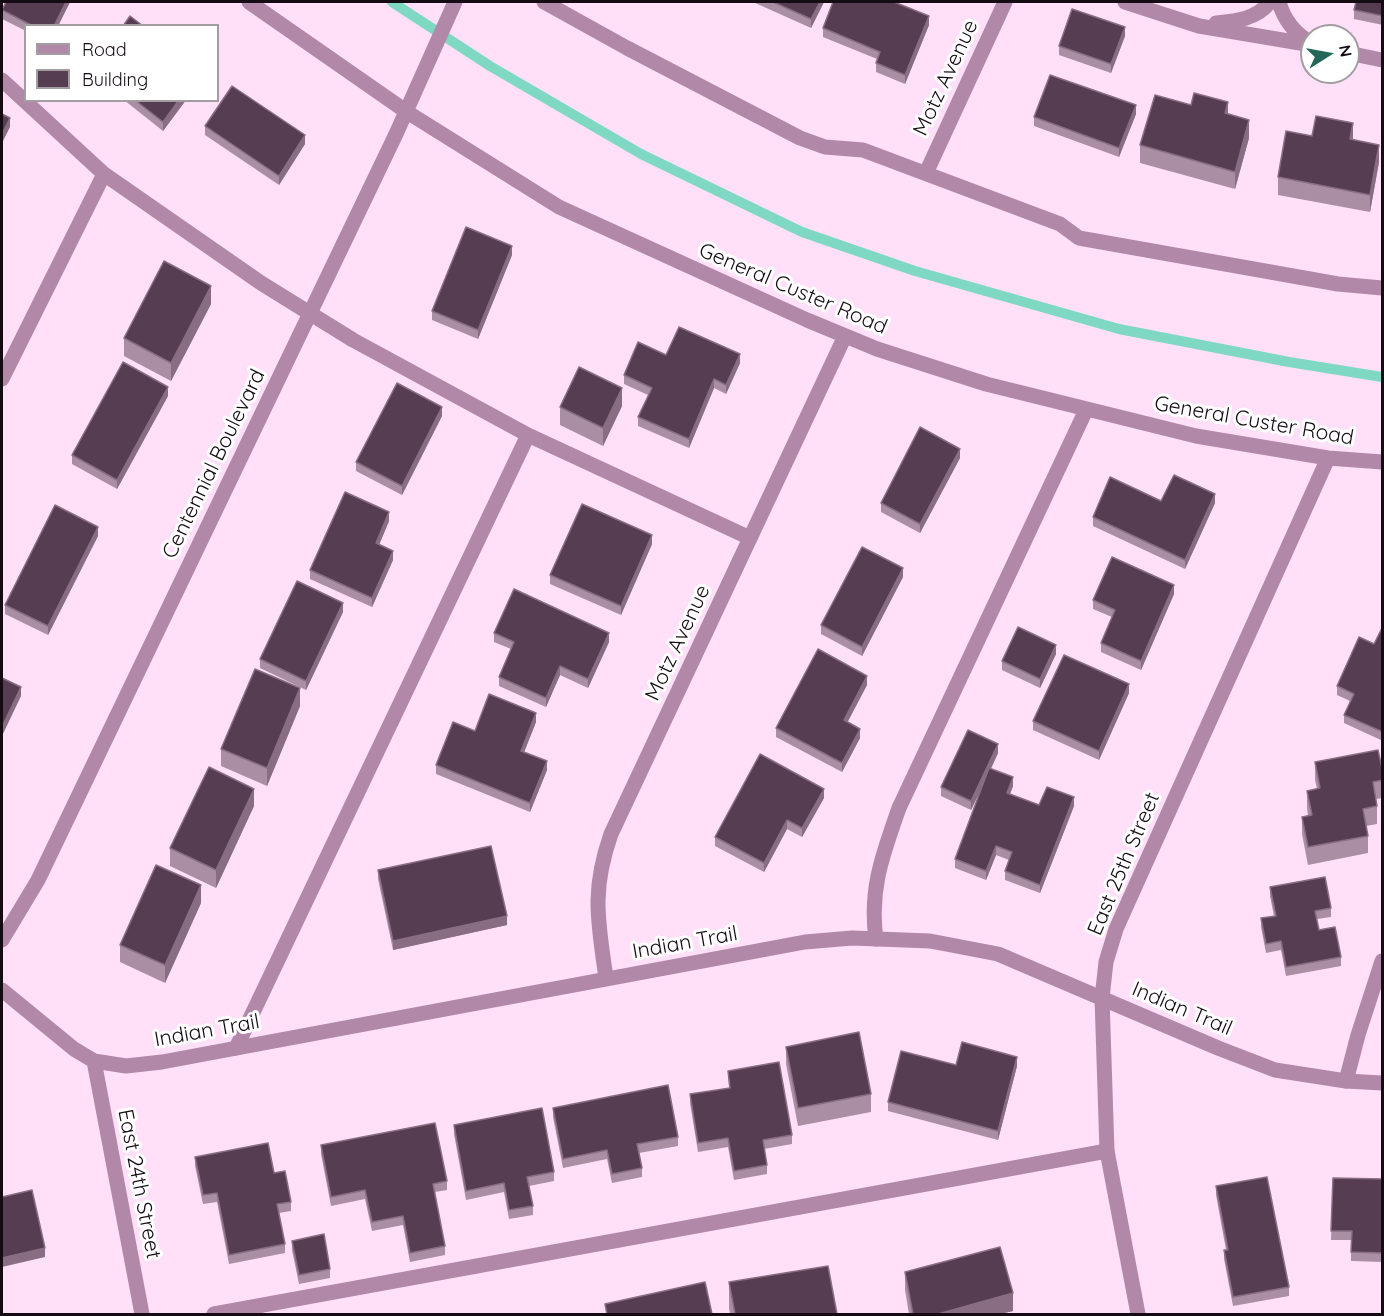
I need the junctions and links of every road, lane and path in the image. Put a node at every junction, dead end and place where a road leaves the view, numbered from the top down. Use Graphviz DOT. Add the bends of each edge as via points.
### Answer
graph roads {
  1 [pos="249,2"];
  2 [pos="455,2"];
  3 [pos="544,2"];
  4 [pos="1005,2"];
  5 [pos="1125,2"];
  6 [pos="1270,2"];
  7 [pos="1280,2"];
  8 [pos="1199,26"];
  9 [pos="1300,34"];
  10 [pos="1300,42"];
  11 [pos="1360,55"];
  12 [pos="1383,60"];
  13 [pos="2,80"];
  14 [pos="24,100"];
  15 [pos="26,102"];
  16 [pos="406,112"];
  17 [pos="926,173"];
  18 [pos="104,174"];
  19 [pos="1383,288"];
  20 [pos="310,313"];
  21 [pos="845,336"];
  22 [pos="2,379"];
  23 [pos="1086,410"];
  24 [pos="528,435"];
  25 [pos="1328,458"];
  26 [pos="1383,462"];
  27 [pos="750,538"];
  28 [pos="876,939"];
  29 [pos="2,940"];
  30 [pos="1383,961"];
  31 [pos="606,978"];
  32 [pos="2,990"];
  33 [pos="1102,998"];
  34 [pos="236,1048"];
  35 [pos="94,1061"];
  36 [pos="1346,1081"];
  37 [pos="1383,1083"];
  38 [pos="1107,1151"];
  39 [pos="142,1314"];
  40 [pos="214,1314"];
  41 [pos="1138,1314"];
  1 -- 16 [label="street, General Custer Road"];
  2 -- 16 [label="street, Centennial Boulevard"];
  3 -- 17 [label="street" via="800,138 825,147 863,150"];
  4 -- 17 [label="street, Motz Avenue"];
  5 -- 8 [label="street"];
  6 -- 8 [label="street" via="1250,17"];
  7 -- 9 [label="street" via="1286,21"];
  8 -- 10 [label="street"];
  11 -- 12 [label="street"];
  13 -- 14 [label="street"];
  15 -- 18 [label="street"];
  16 -- 20 [label="street, Centennial Boulevard"];
  16 -- 21 [label="street, General Custer Road" via="559,207"];
  17 -- 19 [label="street" via="1060,224 1079,238 1338,284"];
  18 -- 20 [label="street"];
  18 -- 22 [label="street"];
  20 -- 24 [label="street"];
  20 -- 29 [label="street, Centennial Boulevard" via="38,880"];
  21 -- 23 [label="street, General Custer Road" via="986,384"];
  21 -- 27 [label="street, Motz Avenue"];
  23 -- 25 [label="street, General Custer Road" via="1197,436"];
  23 -- 28 [label="street" via="899,808 874,896"];
  24 -- 27 [label="street"];
  24 -- 34 [label="street"];
  25 -- 26 [label="street, General Custer Road"];
  25 -- 33 [label="street, East 25th Street" via="1116,929 1106,962"];
  27 -- 31 [label="street, Motz Avenue" via="602,860 597,918"];
  28 -- 31 [label="street, Indian Trail" via="805,942"];
  28 -- 33 [label="street, Indian Trail" via="930,940 998,954"];
  30 -- 36 [label="street"];
  31 -- 34 [label="street, Indian Trail"];
  32 -- 35 [label="street, Indian Trail" via="74,1050"];
  33 -- 36 [label="street, Indian Trail" via="1275,1070"];
  33 -- 38 [label="street, East 25th Street"];
  34 -- 35 [label="street, Indian Trail" via="126,1066"];
  35 -- 39 [label="street, East 24th Street"];
  36 -- 37 [label="street, Indian Trail"];
  38 -- 40 [label="street"];
  38 -- 41 [label="street, East 25th Street"];
}
